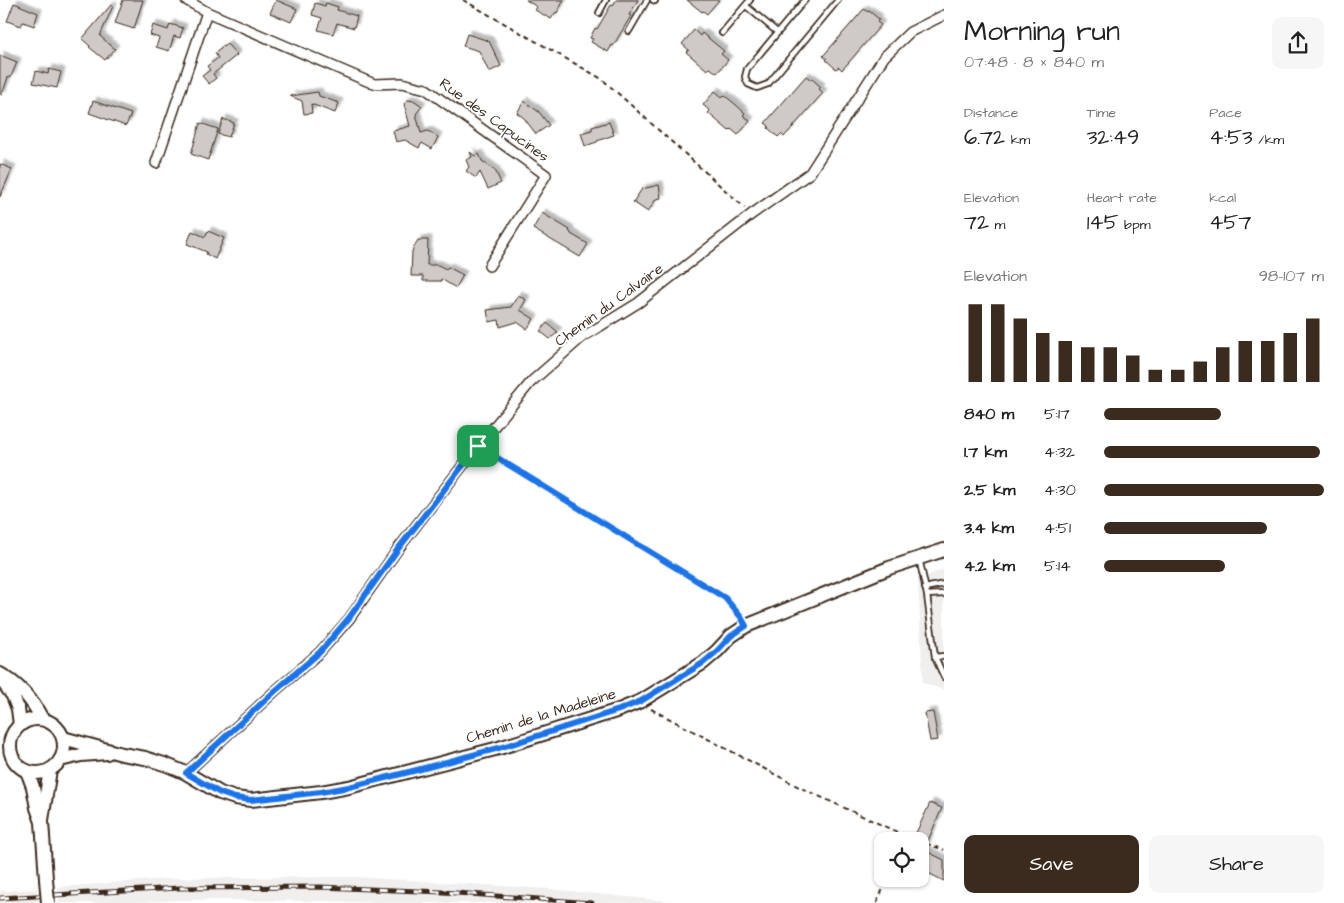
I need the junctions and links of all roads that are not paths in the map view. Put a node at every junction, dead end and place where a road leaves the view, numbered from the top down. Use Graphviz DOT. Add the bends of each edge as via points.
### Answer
graph roads {
  1 [pos="186,0"];
  2 [pos="606,0"];
  3 [pos="647,0"];
  4 [pos="750,0"];
  5 [pos="805,0"];
  6 [pos="838,0"];
  7 [pos="202,3"];
  8 [pos="746,6"];
  9 [pos="208,12"];
  10 [pos="599,12"];
  11 [pos="944,15"];
  12 [pos="629,31"];
  13 [pos="777,32"];
  14 [pos="722,33"];
  15 [pos="156,163"];
  16 [pos="489,266"];
  17 [pos="944,550"];
  18 [pos="919,557"];
  19 [pos="944,584"];
  20 [pos="925,588"];
  21 [pos="944,594"];
  22 [pos="926,595"];
  23 [pos="944,656"];
  24 [pos="935,657"];
  25 [pos="0,674"];
  26 [pos="944,677"];
  27 [pos="0,678"];
  28 [pos="42,720"];
  29 [pos="11,733"];
  30 [pos="63,738"];
  31 [pos="0,754"];
  32 [pos="122,754"];
  33 [pos="14,760"];
  34 [pos="60,760"];
  35 [pos="50,770"];
  36 [pos="27,771"];
  37 [pos="186,773"];
  38 [pos="42,822"];
  39 [pos="48,903"];
  1 -- 7 [label="street, Rue des Capucines"];
  2 -- 10 [label="lane"];
  3 -- 12 [label="lane"];
  4 -- 8 [label="lane"];
  5 -- 13 [label="lane"];
  6 -- 13 [label="lane" via="768,84 757,88 748,84 744,77 747,69"];
  7 -- 9 [label="street, Rue des Capucines"];
  8 -- 13 [label="lane"];
  8 -- 14 [label="lane"];
  9 -- 15 [label="street"];
  9 -- 16 [label="street, Rue des Capucines" via="374,84 402,83 426,89 546,175"];
  11 -- 37 [label="street, Chemin du Calvaire" via="910,32 884,57 810,174 752,214 638,303 581,338 531,382 320,652"];
  17 -- 18 [label="street, Chemin de la Madeleine"];
  18 -- 20 [label="lane"];
  18 -- 37 [label="street, Chemin de la Madeleine" via="746,626 703,663 641,701 499,748 349,787 251,800 220,793"];
  19 -- 20 [label="lane"];
  20 -- 22 [label="lane"];
  21 -- 22 [label="lane"];
  22 -- 24 [label="lane"];
  23 -- 24 [label="lane"];
  24 -- 26 [label="lane"];
  25 -- 28 [label="street" via="25,695"];
  27 -- 29 [label="street" via="18,708"];
  28 -- 29 [label="street" via="26,721"];
  28 -- 30 [label="street" via="55,726"];
  29 -- 33 [label="street" via="10,752"];
  30 -- 32 [label="street"];
  30 -- 34 [label="street" via="64,754"];
  31 -- 33 [label="street"];
  32 -- 34 [label="street" via="81,755"];
  32 -- 37 [label="street, Chemin de la Madeleine" via="145,758"];
  33 -- 36 [label="street"];
  34 -- 35 [label="street"];
  35 -- 36 [label="street" via="42,773"];
  35 -- 38 [label="street"];
  36 -- 38 [label="street"];
  38 -- 39 [label="street, bridge"];
}
